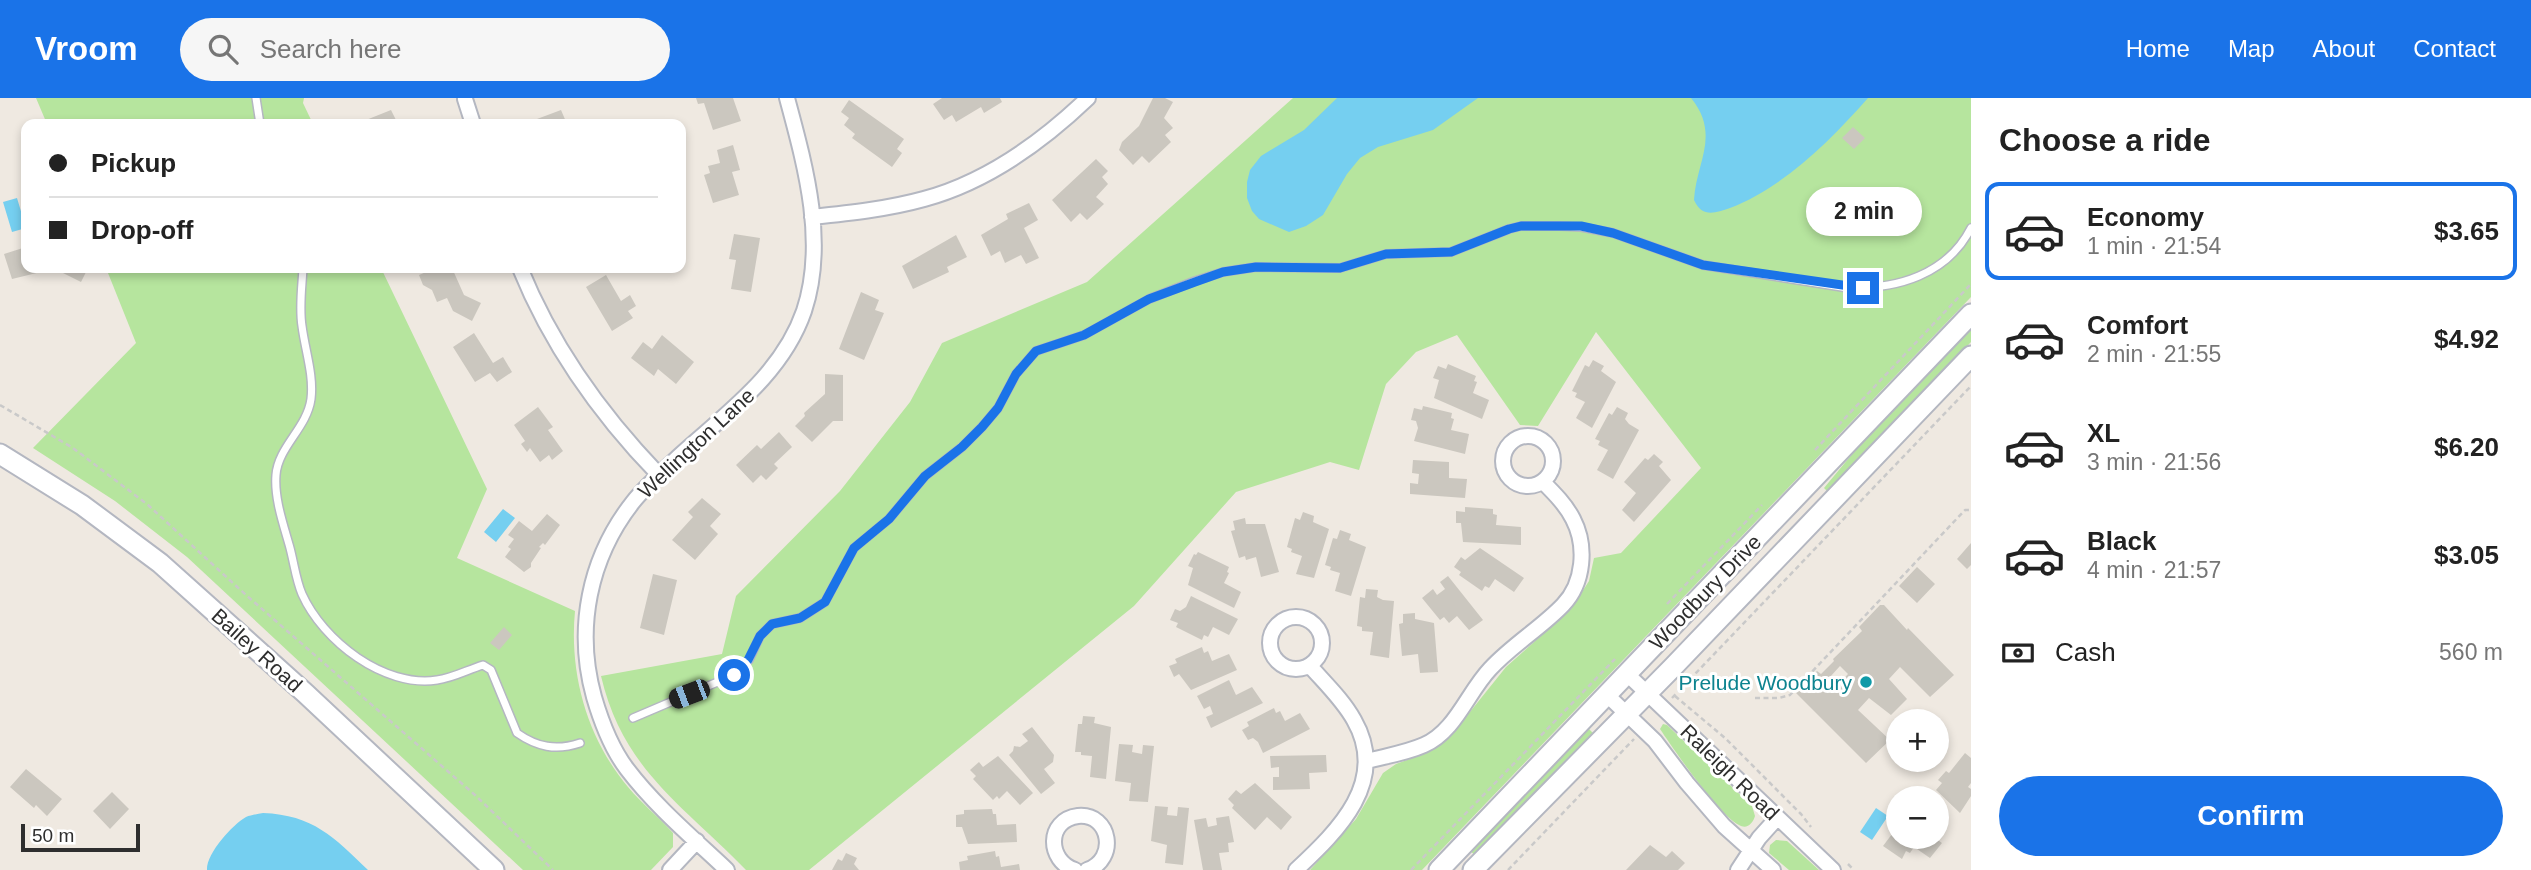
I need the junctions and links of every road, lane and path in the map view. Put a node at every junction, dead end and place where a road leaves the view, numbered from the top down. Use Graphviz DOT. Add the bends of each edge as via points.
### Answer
graph roads {
  1 [pos="256,98"];
  2 [pos="787,98"];
  3 [pos="1088,98"];
  4 [pos="465,99"];
  5 [pos="259,119"];
  6 [pos="471,119"];
  7 [pos="812,217"];
  8 [pos="1971,229"];
  9 [pos="303,273"];
  10 [pos="522,273"];
  11 [pos="1971,284"];
  12 [pos="1971,314"];
  13 [pos="1971,356"];
  14 [pos="1971,386"];
  15 [pos="0,405"];
  16 [pos="0,454"];
  17 [pos="1809,456"];
  18 [pos="659,475"];
  19 [pos="1543,482"];
  20 [pos="1765,503"];
  21 [pos="1971,510"];
  22 [pos="1666,606"];
  23 [pos="1618,656"];
  24 [pos="1310,666"];
  25 [pos="1628,674"];
  26 [pos="1647,693"];
  27 [pos="1607,695"];
  28 [pos="1675,696"];
  29 [pos="1755,698"];
  30 [pos="1663,708"];
  31 [pos="1627,714"];
  32 [pos="633,718"];
  33 [pos="1643,730"];
  34 [pos="580,743"];
  35 [pos="1367,761"];
  36 [pos="1777,818"];
  37 [pos="1816,833"];
  38 [pos="697,841"];
  39 [pos="1751,851"];
  40 [pos="1846,862"];
  41 [pos="1098,868"];
  42 [pos="494,870"];
  43 [pos="553,870"];
  44 [pos="670,870"];
  45 [pos="727,870"];
  46 [pos="1074,870"];
  47 [pos="1296,870"];
  48 [pos="1411,870"];
  49 [pos="1439,870"];
  50 [pos="1473,870"];
  51 [pos="1508,870"];
  52 [pos="1738,870"];
  53 [pos="1773,870"];
  54 [pos="1833,870"];
  55 [pos="1854,870"];
  1 -- 5 [label="lane"];
  2 -- 7 [label="street, Wellington Lane"];
  3 -- 7 [label="street" via="1035,144 955,188 872,210"];
  4 -- 6 [label="street"];
  7 -- 18 [label="street, Wellington Lane" via="812,279 790,343 764,378"];
  8 -- 32 [label="lane" via="1956,250 1930,272 1863,288 1703,265 1581,226 1521,226 1451,252 1386,254 1340,268 1239,270 1184,286 1141,303 1084,335 1036,351 982,427 925,476 889,519 854,548 825,602 800,618 772,624 734,675"];
  9 -- 34 [label="lane" via="301,322 311,401 283,452 275,480 303,595 332,636 365,664 425,681 487,666 517,733 548,748"];
  10 -- 18 [label="street" via="569,363 615,426"];
  11 -- 17 [label="path"];
  12 -- 25 [label="main road, Woodbury Drive"];
  13 -- 26 [label="main road, Woodbury Drive"];
  14 -- 28 [label="path"];
  15 -- 43 [label="path" via="73,448 156,512"];
  16 -- 42 [label="main road, Bailey Road" via="160,563"];
  18 -- 38 [label="street, Wellington Lane" via="624,514 601,558 588,601 585,652 607,734 625,767"];
  19 -- 35 [label="street" via="1563,503 1580,539 1582,558 1573,592 1490,669 1438,736 1425,745"];
  20 -- 22 [label="path"];
  21 -- 29 [label="path" via="1965,510 1790,695"];
  23 -- 48 [label="path"];
  24 -- 35 [label="street" via="1354,719"];
  25 -- 26 [label="street, Raleigh Road"];
  25 -- 27 [label="main road, Woodbury Drive"];
  26 -- 30 [label="street, Raleigh Road"];
  26 -- 31 [label="main road, Woodbury Drive"];
  27 -- 31 [label="street, Raleigh Road"];
  27 -- 49 [label="main road, Woodbury Drive"];
  28 -- 30 [label="path"];
  28 -- 37 [label="path" via="1725,738"];
  30 -- 36 [label="street, Raleigh Road"];
  31 -- 33 [label="street, Raleigh Road"];
  31 -- 50 [label="main road, Woodbury Drive"];
  33 -- 39 [label="street, Raleigh Road" via="1709,810"];
  33 -- 51 [label="path"];
  35 -- 47 [label="street" via="1354,805"];
  36 -- 39 [label="street"];
  36 -- 54 [label="street, Raleigh Road"];
  38 -- 44 [label="street"];
  38 -- 45 [label="street, Wellington Lane"];
  39 -- 52 [label="street"];
  39 -- 53 [label="street, Raleigh Road"];
  40 -- 55 [label="path"];
  41 -- 46 [label="street" via="1108,846 1103,828 1087,817 1069,819 1056,831 1053,847 1061,863"];
}
